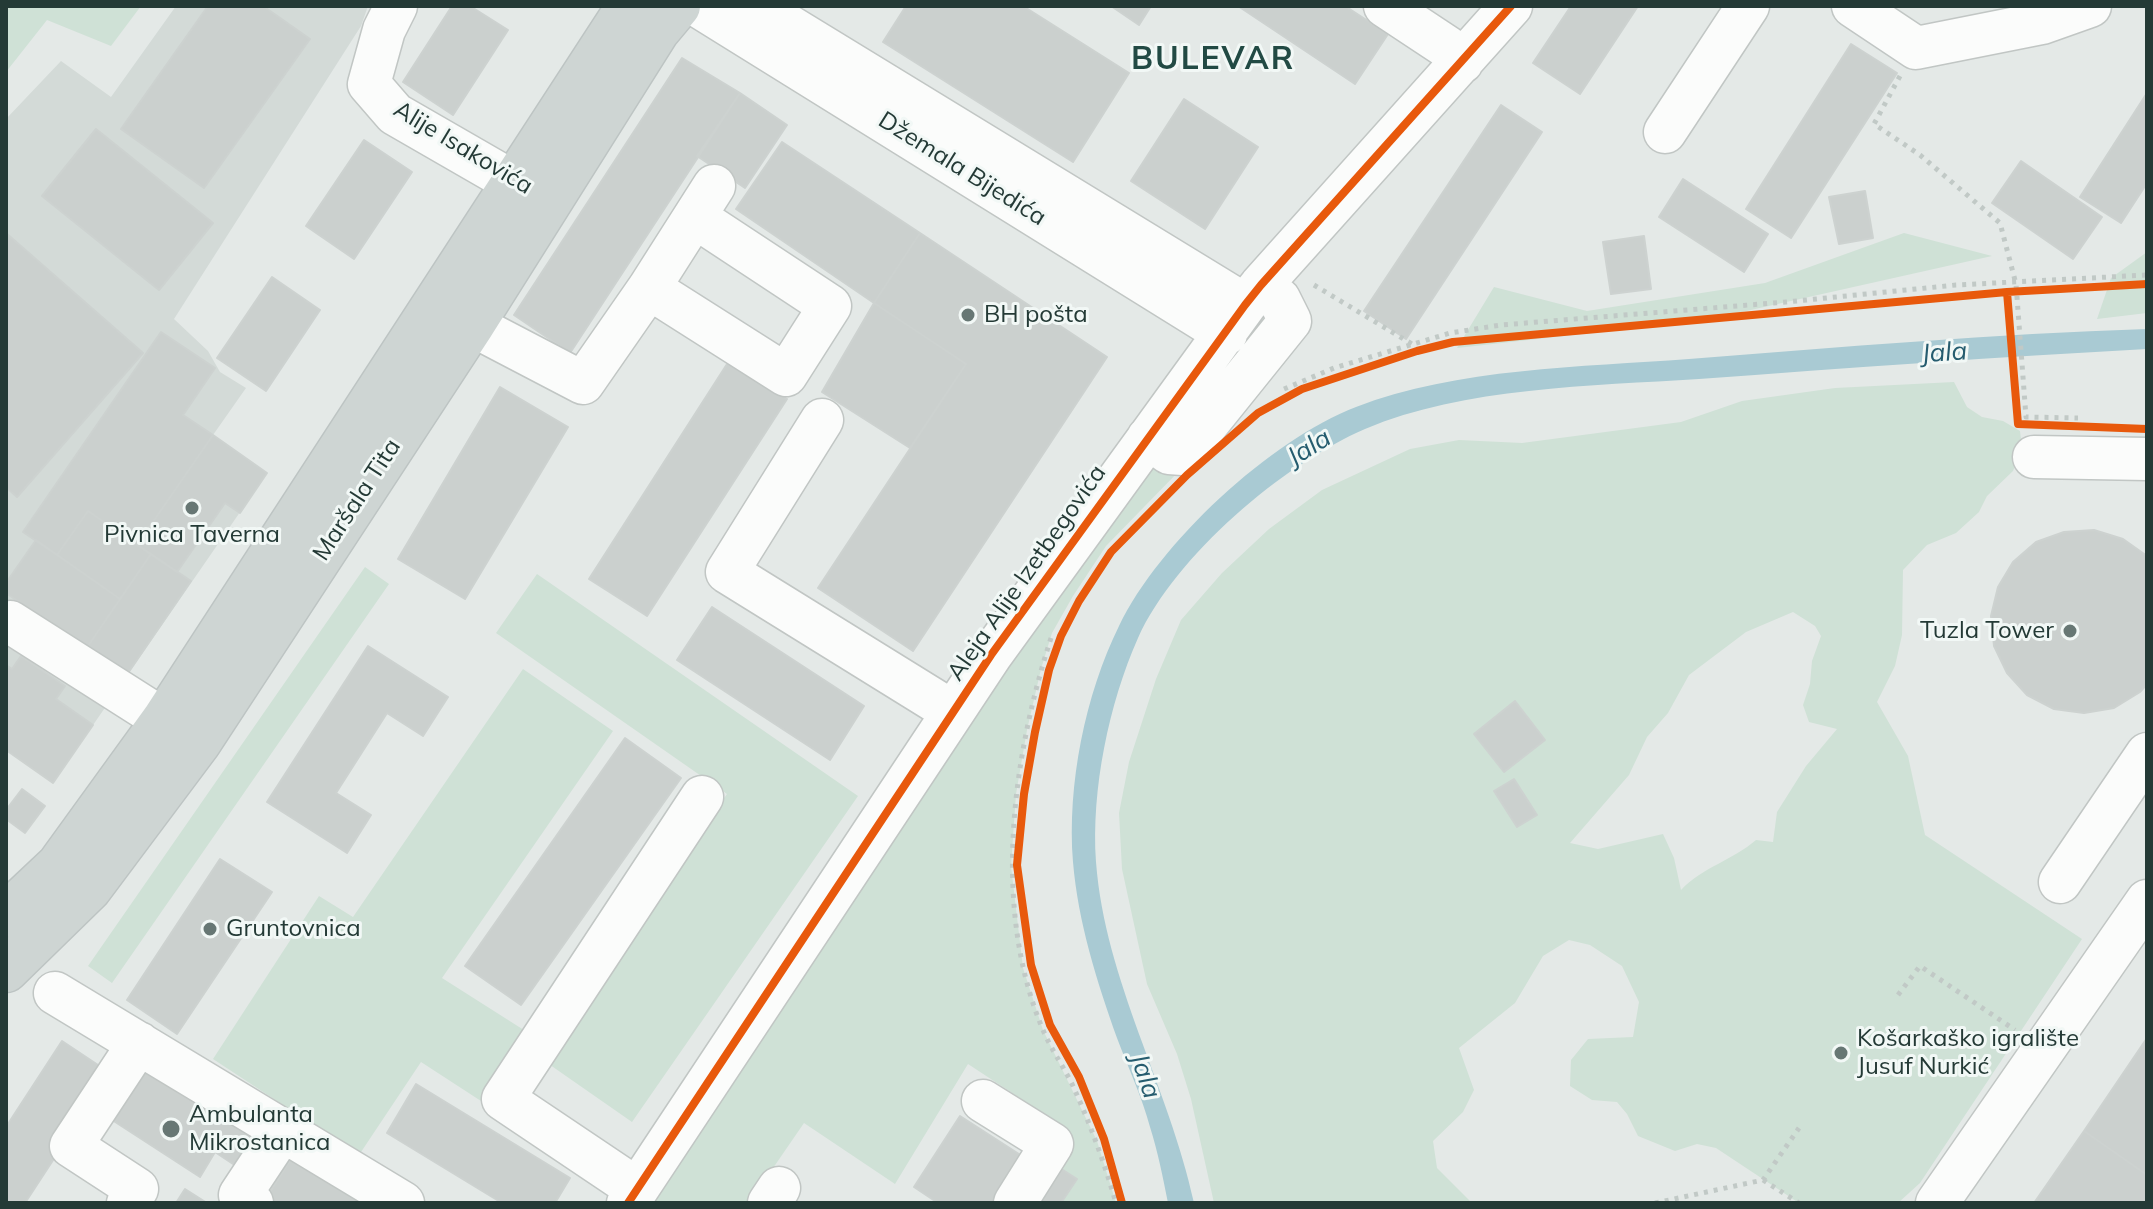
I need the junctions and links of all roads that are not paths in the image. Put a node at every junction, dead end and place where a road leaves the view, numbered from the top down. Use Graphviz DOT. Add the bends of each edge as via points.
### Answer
graph roads {
  1 [pos="396,6"];
  2 [pos="629,6"];
  3 [pos="678,6"];
  4 [pos="698,6"];
  5 [pos="756,6"];
  6 [pos="1385,6"];
  7 [pos="1511,6"];
  8 [pos="1748,6"];
  9 [pos="1853,6"];
  10 [pos="2090,6"];
  11 [pos="1462,62"];
  12 [pos="1665,132"];
  13 [pos="532,190"];
  14 [pos="649,288"];
  15 [pos="1244,308"];
  16 [pos="472,325"];
  17 [pos="822,420"];
  18 [pos="1148,438"];
  19 [pos="2034,457"];
  20 [pos="2147,459"];
  21 [pos="10,622"];
  22 [pos="953,712"];
  23 [pos="182,731"];
  24 [pos="2147,754"];
  25 [pos="702,797"];
  26 [pos="2060,882"];
  27 [pos="2147,901"];
  28 [pos="6,915"];
  29 [pos="6,970"];
  30 [pos="55,993"];
  31 [pos="139,1043"];
  32 [pos="983,1101"];
  33 [pos="283,1130"];
  34 [pos="632,1196"];
  35 [pos="128,1203"];
  36 [pos="252,1203"];
  37 [pos="403,1203"];
  38 [pos="1015,1203"];
  39 [pos="1937,1203"];
  1 -- 13 [label="street, Alije Isakovića" via="369,84 395,114"];
  2 -- 13 [label="main road, Maršala Tita"];
  3 -- 13 [label="main road, Maršala Tita"];
  4 -- 15 [label="street, Džemala Bijedića"];
  5 -- 15 [label="street, Džemala Bijedića"];
  6 -- 11 [label="street"];
  7 -- 11 [label="street, Aleja Alije Izetbegovića"];
  8 -- 12 [label="street"];
  9 -- 10 [label="street" via="1916,48 2042,23"];
  11 -- 15 [label="street, Aleja Alije Izetbegovića"];
  13 -- 16 [label="main road, Maršala Tita"];
  13 -- 23 [label="main road, Maršala Tita" via="427,318"];
  14 -- 14 [label="street" via="704,202 830,306 786,375"];
  14 -- 16 [label="street" via="583,383"];
  15 -- 18 [label="street, Aleja Alije Izetbegovića"];
  15 -- 18 [label="street" via="1279,299 1290,321 1183,454 1169,453"];
  16 -- 23 [label="main road, Maršala Tita"];
  17 -- 22 [label="street, Aleja Alije Izetbegovića" via="727,572"];
  18 -- 22 [label="street, Aleja Alije Izetbegovića"];
  19 -- 20 [label="street"];
  21 -- 23 [label="street"];
  22 -- 34 [label="street, Aleja Alije Izetbegovića"];
  23 -- 28 [label="main road, Maršala Tita"];
  23 -- 29 [label="main road, Maršala Tita" via="89,889"];
  24 -- 26 [label="street"];
  25 -- 34 [label="street, Aleja Alije Izetbegovića" via="503,1099"];
  27 -- 39 [label="street"];
  30 -- 31 [label="street"];
  31 -- 33 [label="street"];
  31 -- 35 [label="street" via="71,1146 137,1189"];
  32 -- 38 [label="street" via="1052,1144"];
  33 -- 36 [label="street" via="240,1195"];
  33 -- 37 [label="street"];
}
